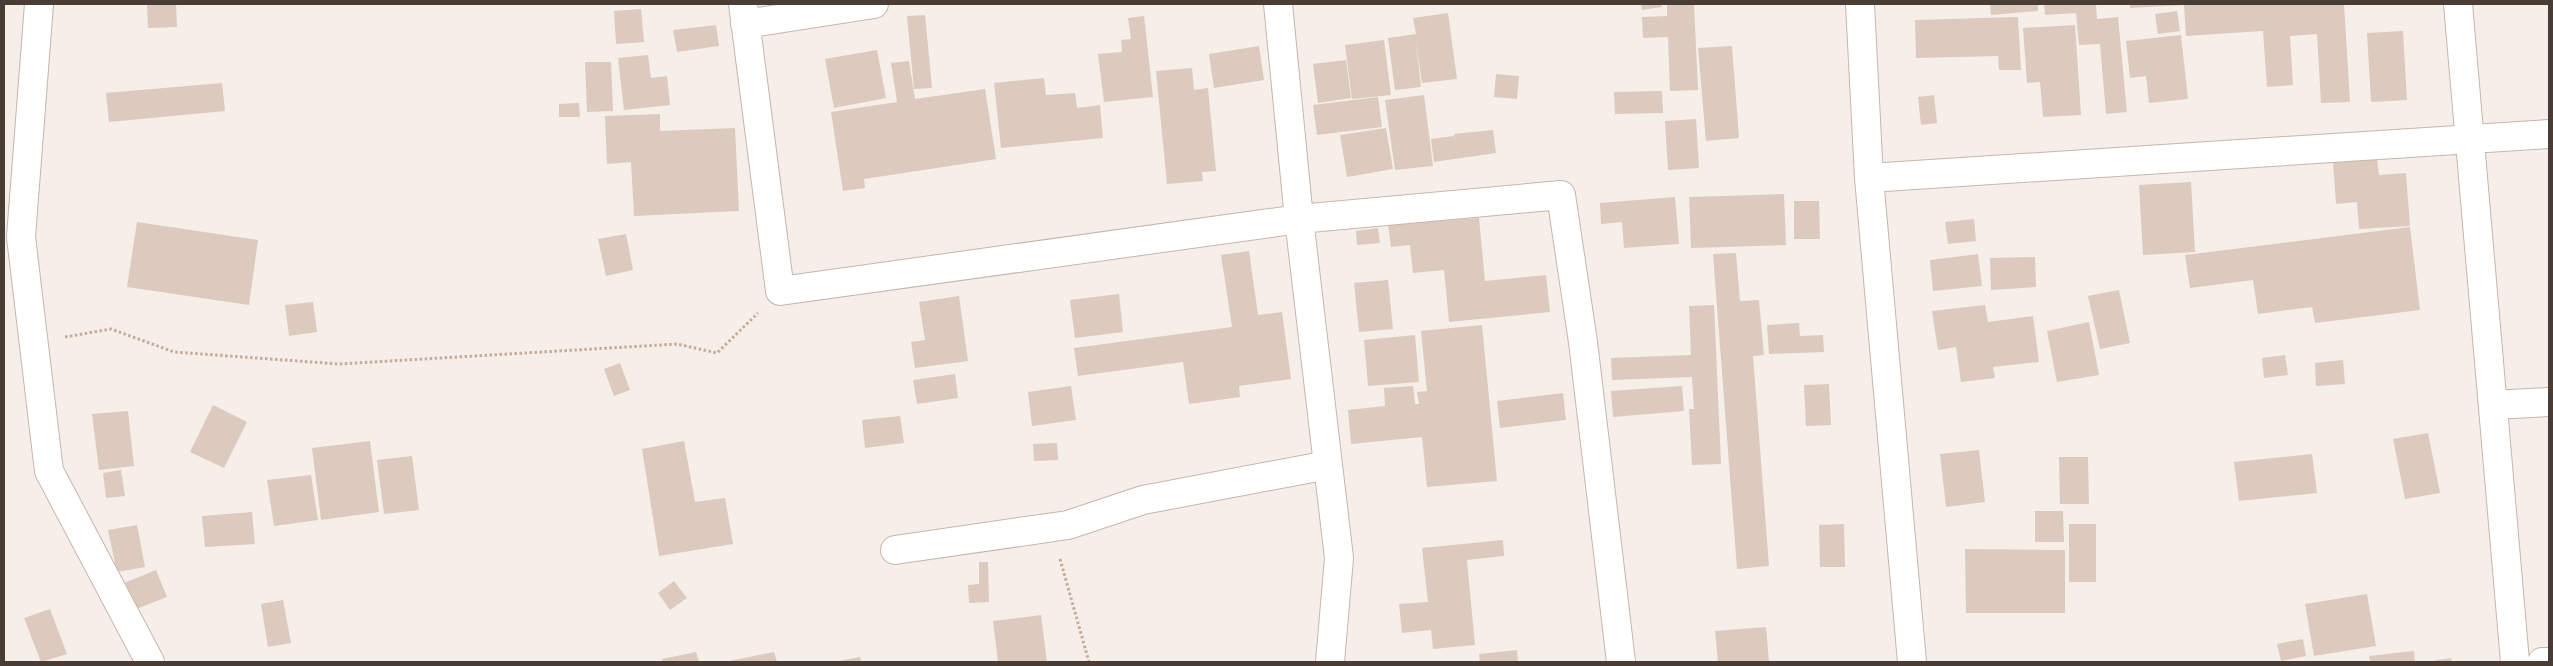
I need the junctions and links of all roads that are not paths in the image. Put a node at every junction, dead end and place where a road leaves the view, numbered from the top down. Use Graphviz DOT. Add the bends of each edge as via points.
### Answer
graph roads {
  1 [pos="39,4"];
  2 [pos="874,4"];
  3 [pos="1278,4"];
  4 [pos="1860,4"];
  5 [pos="2458,4"];
  6 [pos="744,14"];
  7 [pos="2549,134"];
  8 [pos="2470,138"];
  9 [pos="1869,178"];
  10 [pos="1299,219"];
  11 [pos="2549,402"];
  12 [pos="2493,405"];
  13 [pos="1328,465"];
  14 [pos="895,550"];
  15 [pos="150,662"];
  16 [pos="1330,662"];
  17 [pos="1621,662"];
  18 [pos="1912,662"];
  19 [pos="2515,662"];
  20 [pos="2542,662"];
  21 [pos="2549,662"];
  1 -- 15 [label="street" via="21,237 49,471"];
  2 -- 6 [label="street"];
  3 -- 10 [label="street"];
  4 -- 9 [label="street"];
  5 -- 8 [label="street"];
  6 -- 10 [label="street" via="780,292"];
  7 -- 8 [label="street"];
  8 -- 9 [label="street"];
  8 -- 12 [label="street"];
  9 -- 18 [label="street"];
  10 -- 13 [label="street"];
  10 -- 17 [label="street" via="1561,195 1583,342"];
  11 -- 12 [label="street"];
  12 -- 19 [label="street"];
  13 -- 14 [label="street" via="1143,500 1068,525"];
  13 -- 16 [label="street" via="1339,558"];
  20 -- 21 [label="street"];
}
